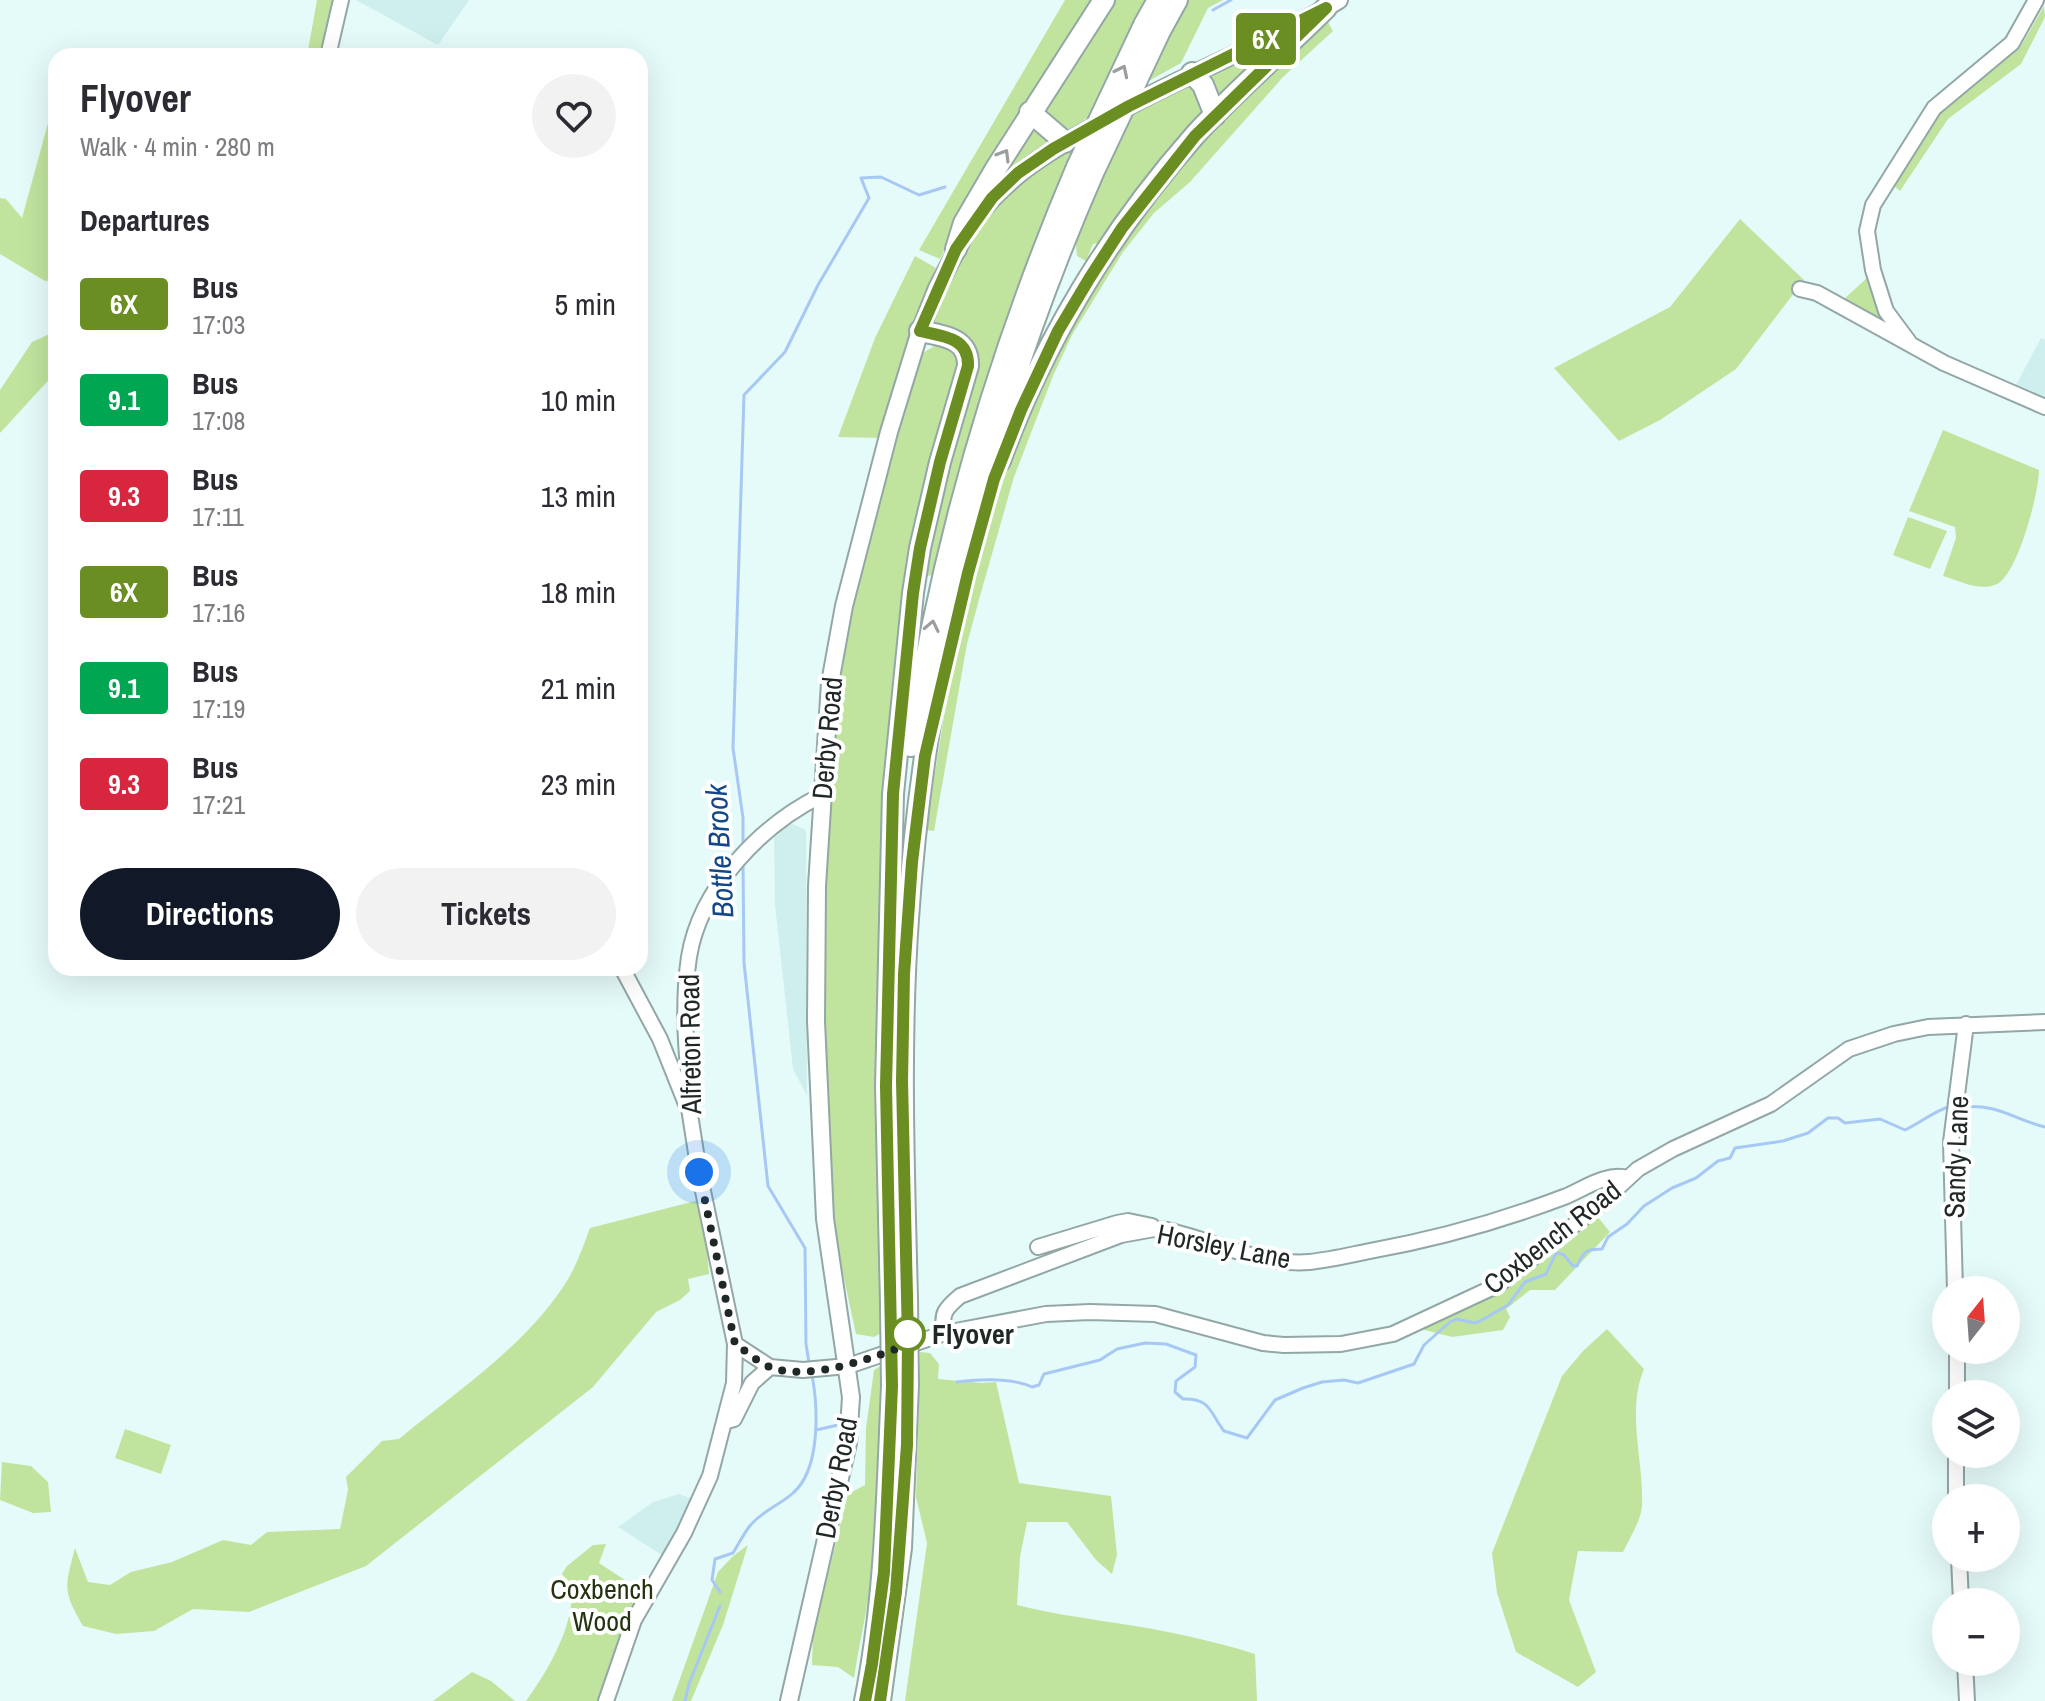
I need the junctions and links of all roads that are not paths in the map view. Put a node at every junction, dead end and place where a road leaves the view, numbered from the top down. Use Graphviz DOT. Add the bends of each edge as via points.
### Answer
graph roads {
  1 [pos="341,0"];
  2 [pos="1104,0"];
  3 [pos="1158,0"];
  4 [pos="1177,0"];
  5 [pos="2036,0"];
  6 [pos="1333,4"];
  7 [pos="1152,28"];
  8 [pos="330,48"];
  9 [pos="1192,73"];
  10 [pos="1030,112"];
  11 [pos="1215,115"];
  12 [pos="1065,142"];
  13 [pos="1085,170"];
  14 [pos="956,249"];
  15 [pos="1800,289"];
  16 [pos="920,331"];
  17 [pos="1909,342"];
  18 [pos="2045,407"];
  19 [pos="925,756"];
  20 [pos="822,795"];
  21 [pos="893,869"];
  22 [pos="626,976"];
  23 [pos="2045,1022"];
  24 [pos="1966,1024"];
  25 [pos="689,1108"];
  26 [pos="1627,1178"];
  27 [pos="1154,1229"];
  28 [pos="1038,1247"];
  29 [pos="1955,1276"];
  30 [pos="899,1301"];
  31 [pos="945,1333"];
  32 [pos="735,1344"];
  33 [pos="848,1366"];
  34 [pos="770,1367"];
  35 [pos="900,1385"];
  36 [pos="726,1421"];
  37 [pos="1966,1676"];
  38 [pos="606,1701"];
  39 [pos="789,1701"];
  40 [pos="865,1701"];
  41 [pos="880,1701"];
  42 [pos="1967,1701"];
  1 -- 8 [label="street"];
  2 -- 10 [label="highway"];
  3 -- 7 [label="highway"];
  4 -- 7 [label="highway"];
  5 -- 17 [label="street" via="2012,43 1934,108 1873,205 1867,231 1877,284 1893,323"];
  6 -- 9 [label="main road, Derby Road"];
  6 -- 11 [label="highway"];
  7 -- 13 [label="highway, bridge"];
  9 -- 11 [label="highway"];
  9 -- 12 [label="main road, Derby Road"];
  10 -- 12 [label="highway"];
  14 -- 10 [label="highway, one-way" via="964,223"];
  11 -- 19 [label="highway" via="1106,253 1058,331 1021,410 977,537"];
  12 -- 14 [label="main road, Derby Road" via="998,191"];
  13 -- 19 [label="highway" via="992,446 960,571"];
  21 -- 13 [label="highway, one-way" via="917,705 952,532 1005,355"];
  14 -- 16 [label="main road, Derby Road"];
  15 -- 17 [label="street"];
  16 -- 20 [label="main road, Derby Road" via="838,635"];
  16 -- 21 [label="highway" via="961,344 968,366 930,500 913,593 893,794"];
  17 -- 18 [label="street"];
  19 -- 30 [label="highway" via="904,974"];
  20 -- 25 [label="street, Alfreton Road" via="791,811 749,850 700,922 686,993"];
  20 -- 33 [label="main road, Derby Road" via="816,974 820,1131 828,1246"];
  21 -- 30 [label="highway" via="886,1086"];
  22 -- 25 [label="street"];
  23 -- 24 [label="street, Coxbench Road"];
  24 -- 26 [label="street, Coxbench Road" via="1894,1034 1849,1049 1771,1104 1673,1149"];
  24 -- 29 [label="street, Sandy Lane" via="1951,1142"];
  25 -- 32 [label="street, Alfreton Road"];
  26 -- 27 [label="street, Horsley Lane" via="1601,1181 1480,1226 1311,1262 1278,1262"];
  26 -- 31 [label="street, Coxbench Road" via="1498,1285 1404,1330 1363,1341 1263,1343 1175,1317 1133,1312 1046,1314"];
  27 -- 28 [label="street" via="1151,1224 1117,1223"];
  27 -- 31 [label="street, Horsley Lane" via="1121,1235 960,1296 944,1311"];
  30 -- 35 [label="highway, bridge"];
  31 -- 33 [label="street, Coxbench Road"];
  32 -- 34 [label="street"];
  32 -- 36 [label="street, Alfreton Road"];
  33 -- 34 [label="street, Coxbench Road"];
  33 -- 39 [label="main road, Derby Road" via="848,1443"];
  34 -- 36 [label="street" via="752,1383 734,1419"];
  35 -- 40 [label="highway" via="884,1572"];
  35 -- 41 [label="highway" via="901,1548"];
  36 -- 38 [label="street, Alfreton Road" via="706,1485 634,1620"];
  37 -- 42 [label="street"];
}
